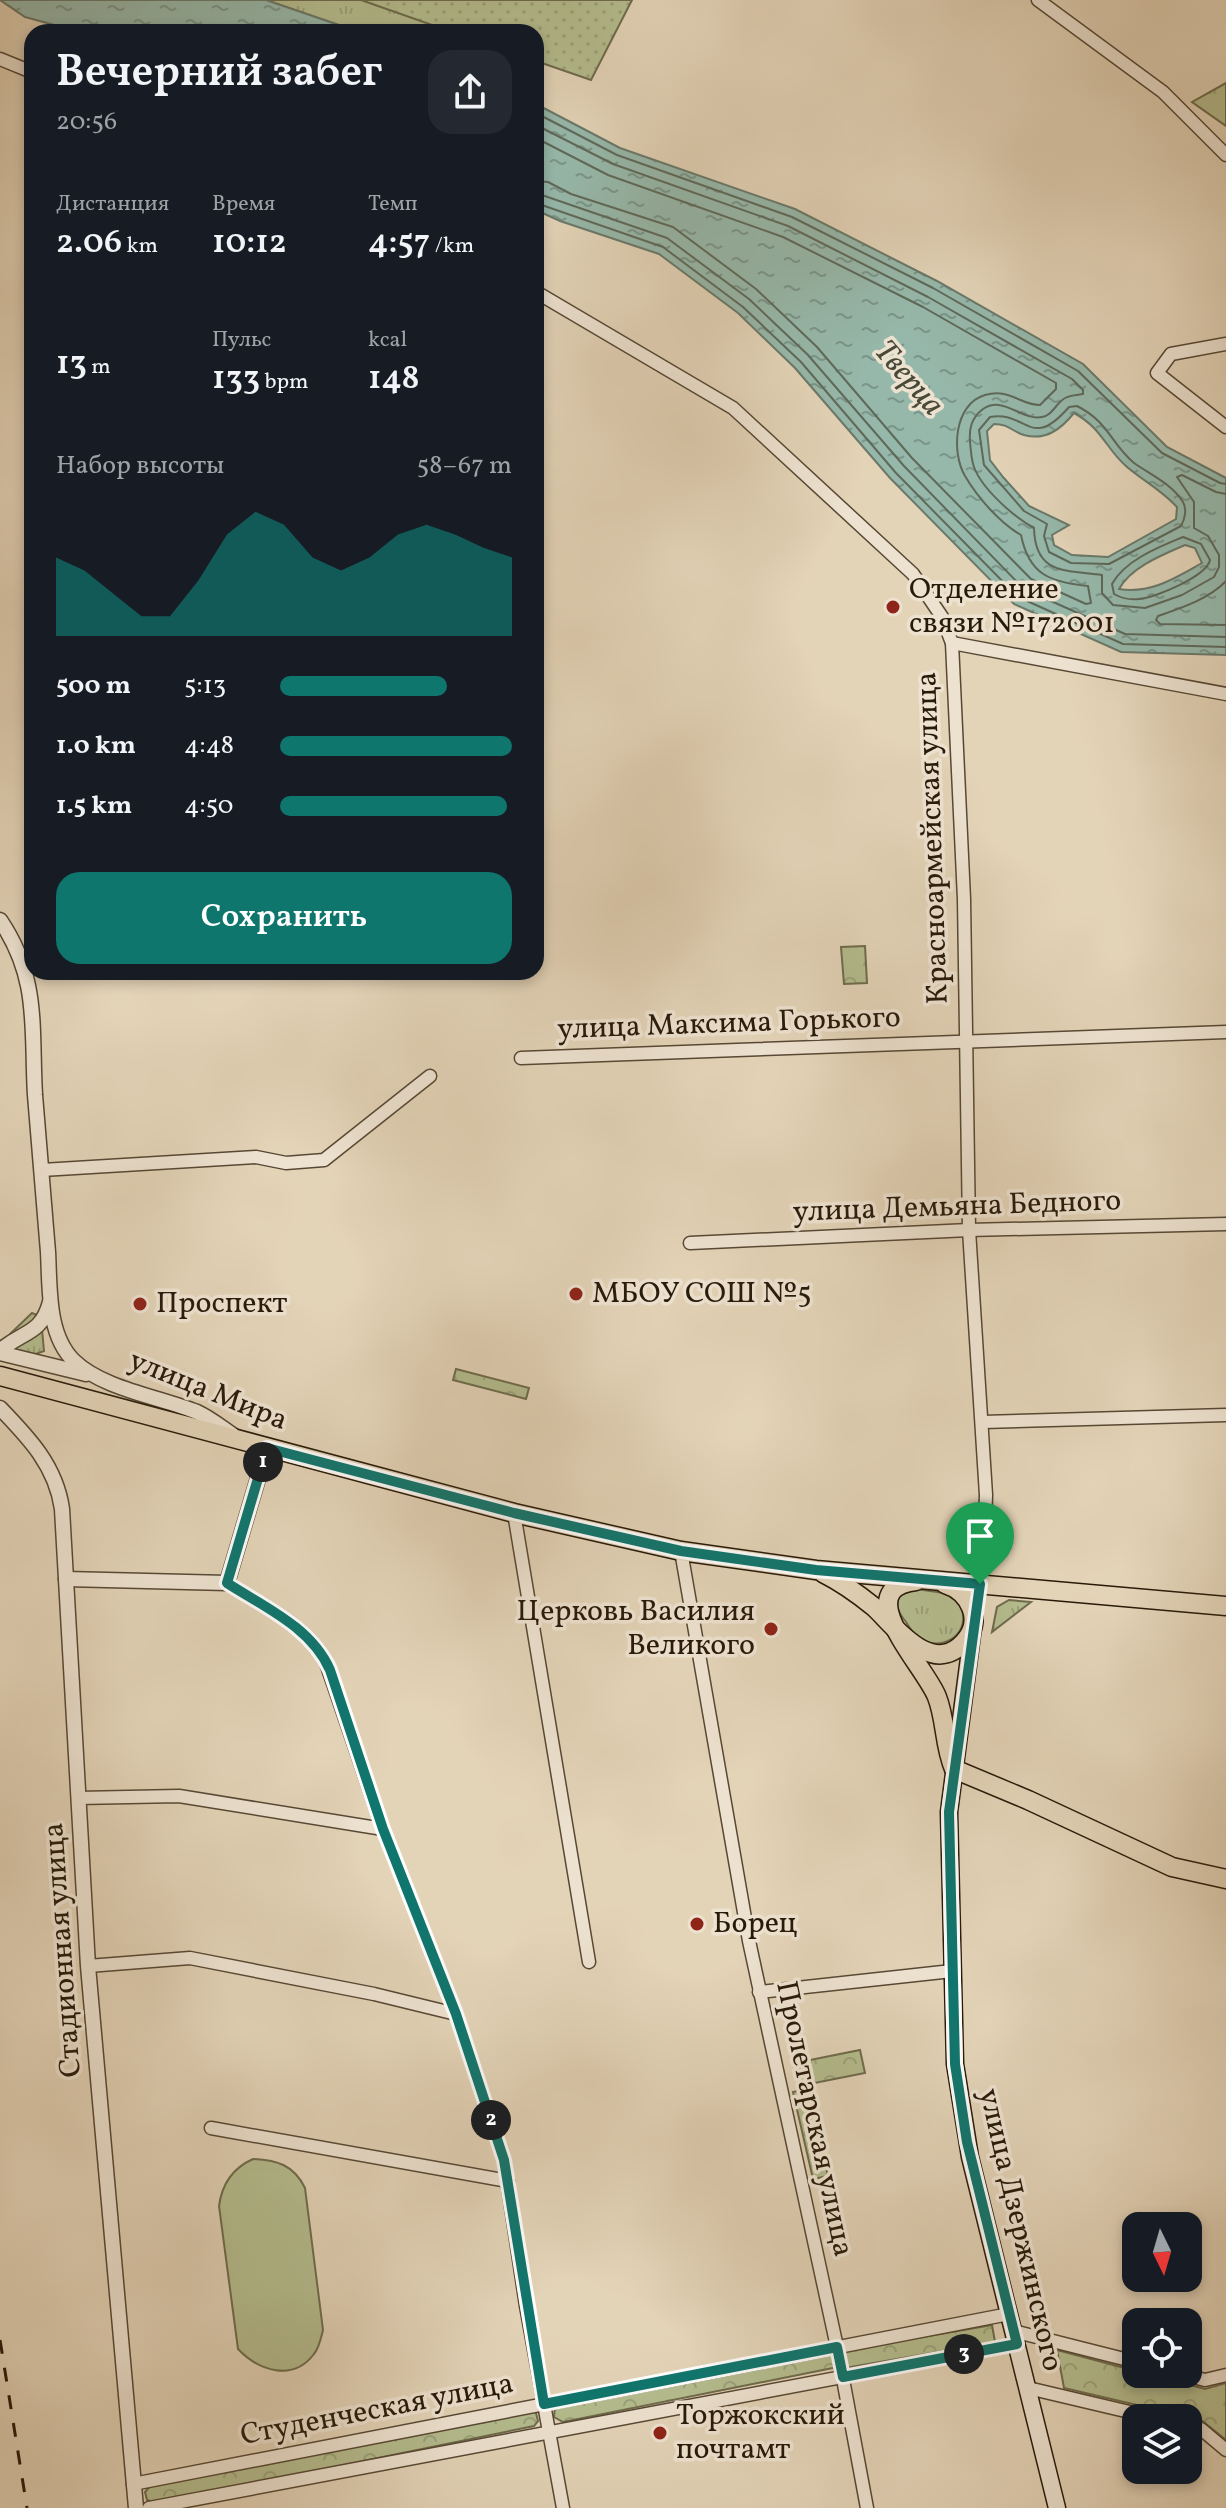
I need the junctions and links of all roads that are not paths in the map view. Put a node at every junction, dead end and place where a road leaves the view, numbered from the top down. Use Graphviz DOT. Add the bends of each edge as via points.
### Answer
graph roads {
  1 [pos="1038,0"];
  2 [pos="0,59"];
  3 [pos="24,69"];
  4 [pos="1226,155"];
  5 [pos="544,297"];
  6 [pos="1226,344"];
  7 [pos="1226,427"];
  8 [pos="952,643"];
  9 [pos="1226,694"];
  10 [pos="0,920"];
  11 [pos="24,969"];
  12 [pos="27,980"];
  13 [pos="1226,1032"];
  14 [pos="967,1042"];
  15 [pos="521,1058"];
  16 [pos="430,1076"];
  17 [pos="42,1170"];
  18 [pos="1226,1224"];
  19 [pos="969,1230"];
  20 [pos="690,1243"];
  21 [pos="51,1294"];
  22 [pos="29,1334"];
  23 [pos="57,1340"];
  24 [pos="0,1352"];
  25 [pos="0,1376"];
  26 [pos="94,1376"];
  27 [pos="0,1408"];
  28 [pos="1226,1415"];
  29 [pos="983,1422"];
  30 [pos="243,1442"];
  31 [pos="267,1448"];
  32 [pos="514,1513"];
  33 [pos="681,1551"];
  34 [pos="816,1570"];
  35 [pos="66,1579"];
  36 [pos="932,1580"];
  37 [pos="227,1583"];
  38 [pos="980,1584"];
  39 [pos="1226,1606"];
  40 [pos="973,1625"];
  41 [pos="897,1632"];
  42 [pos="954,1769"];
  43 [pos="78,1798"];
  44 [pos="383,1829"];
  45 [pos="1226,1879"];
  46 [pos="589,1962"];
  47 [pos="88,1966"];
  48 [pos="952,1971"];
  49 [pos="759,1992"];
  50 [pos="456,2014"];
  51 [pos="211,2128"];
  52 [pos="508,2181"];
  53 [pos="1013,2330"];
  54 [pos="837,2347"];
  55 [pos="1122,2358"];
  56 [pos="1226,2375"];
  57 [pos="843,2377"];
  58 [pos="1202,2379"];
  59 [pos="1028,2388"];
  60 [pos="544,2404"];
  61 [pos="1122,2410"];
  62 [pos="1202,2430"];
  63 [pos="549,2432"];
  64 [pos="1226,2450"];
  65 [pos="133,2484"];
  66 [pos="136,2508"];
  67 [pos="149,2508"];
  68 [pos="563,2508"];
  69 [pos="867,2508"];
  70 [pos="1057,2508"];
  1 -- 4 [label="street" via="1163,92"];
  2 -- 3 [label="street"];
  5 -- 8 [label="street, Красноармейская улица" via="733,408 913,574 942,617"];
  6 -- 7 [label="street" via="1171,354 1157,373"];
  8 -- 9 [label="street"];
  8 -- 14 [label="street, Красноармейская улица"];
  10 -- 11 [label="street"];
  12 -- 17 [label="street"];
  13 -- 14 [label="street, улица Максима Горького"];
  14 -- 15 [label="street, улица Максима Горького"];
  14 -- 19 [label="street, Красноармейская улица"];
  16 -- 17 [label="street" via="324,1160 286,1163 256,1157"];
  17 -- 21 [label="street"];
  18 -- 19 [label="street, улица Демьяна Бедного"];
  19 -- 20 [label="street, улица Демьяна Бедного"];
  19 -- 29 [label="street, Красноармейская улица"];
  21 -- 22 [label="street" via="45,1317"];
  21 -- 23 [label="street"];
  22 -- 23 [label="street" via="44,1333"];
  22 -- 24 [label="street"];
  23 -- 26 [label="street, улица Мира"];
  24 -- 26 [label="street"];
  25 -- 30 [label="main road"];
  26 -- 30 [label="street, улица Мира" via="200,1414"];
  27 -- 35 [label="street, Стадионная улица" via="54,1476 62,1509"];
  28 -- 29 [label="street"];
  29 -- 38 [label="street, Красноармейская улица" via="986,1495"];
  30 -- 31 [label="main road, улица Мира"];
  31 -- 32 [label="main road, улица Мира"];
  31 -- 37 [label="street"];
  32 -- 33 [label="main road, улица Мира"];
  32 -- 46 [label="street"];
  33 -- 34 [label="main road, улица Мира"];
  33 -- 49 [label="street, Пролетарская улица"];
  34 -- 36 [label="main road, улица Мира"];
  34 -- 41 [label="main road, улица Мира" via="864,1600"];
  35 -- 37 [label="street"];
  35 -- 43 [label="street, Стадионная улица"];
  36 -- 38 [label="main road, улица Мира"];
  36 -- 40 [label="main road" via="964,1595"];
  36 -- 41 [label="main road" via="901,1584 891,1593 887,1610"];
  37 -- 44 [label="street" via="298,1629 321,1652"];
  38 -- 39 [label="main road, улица Мира"];
  38 -- 40 [label="street, Красноармейская улица"];
  40 -- 41 [label="main road" via="959,1646 939,1654 922,1650"];
  40 -- 42 [label="main road, улица Дзержинского"];
  41 -- 42 [label="main road" via="937,1697"];
  42 -- 45 [label="main road" via="1172,1867"];
  42 -- 48 [label="main road, улица Дзержинского" via="949,1812"];
  43 -- 44 [label="street" via="179,1796"];
  43 -- 47 [label="street, Стадионная улица"];
  44 -- 50 [label="street"];
  47 -- 50 [label="street" via="190,1958"];
  47 -- 65 [label="street, Стадионная улица"];
  48 -- 49 [label="street"];
  48 -- 53 [label="main road, улица Дзержинского" via="961,2111"];
  49 -- 54 [label="street, Пролетарская улица"];
  50 -- 52 [label="street"];
  51 -- 52 [label="street"];
  52 -- 60 [label="street"];
  53 -- 54 [label="street, Студенческая улица"];
  53 -- 55 [label="street"];
  53 -- 57 [label="street, Студенческая улица"];
  53 -- 59 [label="main road, улица Дзержинского"];
  54 -- 57 [label="street, Пролетарская улица"];
  54 -- 60 [label="street, Студенческая улица"];
  56 -- 58 [label="street"];
  57 -- 63 [label="street, Студенческая улица"];
  57 -- 69 [label="street, Пролетарская улица"];
  59 -- 61 [label="street"];
  59 -- 70 [label="main road, улица Дзержинского"];
  60 -- 63 [label="street"];
  60 -- 65 [label="street, Студенческая улица"];
  62 -- 64 [label="street"];
  63 -- 67 [label="street, Студенческая улица"];
  63 -- 68 [label="street"];
  65 -- 66 [label="street, Стадионная улица"];
}
